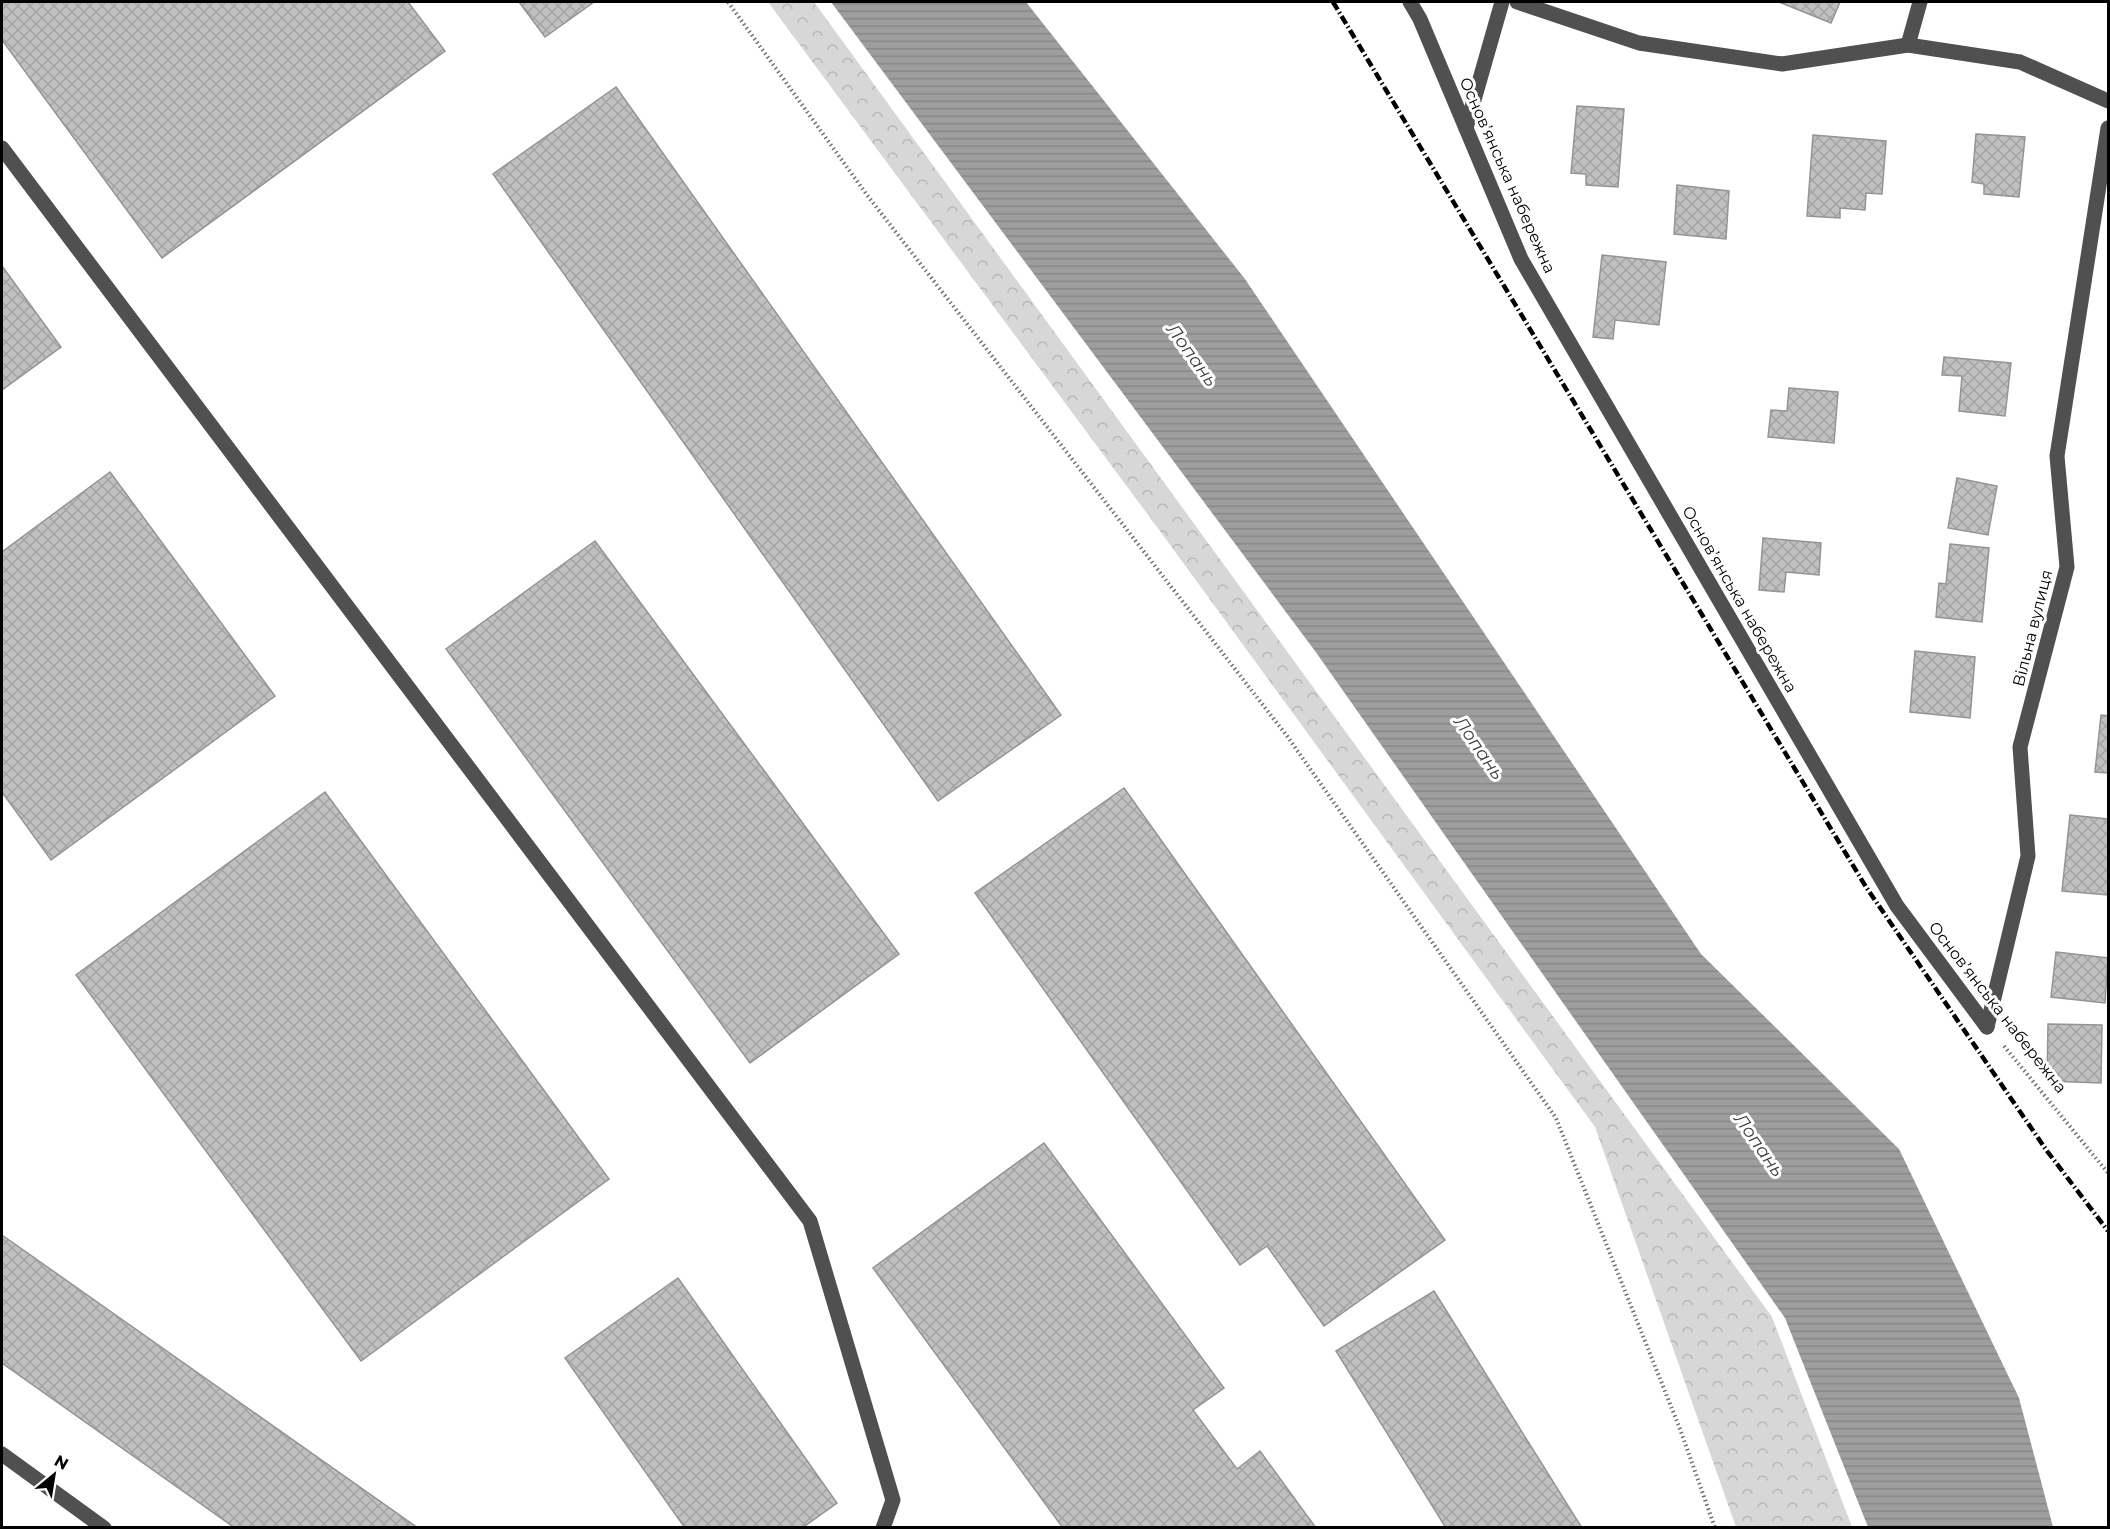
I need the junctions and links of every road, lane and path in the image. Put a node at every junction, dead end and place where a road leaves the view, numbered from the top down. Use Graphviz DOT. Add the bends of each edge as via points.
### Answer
graph roads {
  1 [pos="728,2"];
  2 [pos="1410,2"];
  3 [pos="1502,2"];
  4 [pos="1517,2"];
  5 [pos="1920,2"];
  6 [pos="1908,45"];
  7 [pos="2109,101"];
  8 [pos="1466,128"];
  9 [pos="2109,128"];
  10 [pos="2,148"];
  11 [pos="1988,1026"];
  12 [pos="2109,1173"];
  13 [pos="2,1454"];
  14 [pos="104,1527"];
  15 [pos="883,1527"];
  16 [pos="1715,1527"];
  1 -- 16 [label="path" via="867,195 1287,736 1556,1118"];
  2 -- 8 [label="street, Основ’янська набережна"];
  3 -- 8 [label="street"];
  4 -- 6 [label="street" via="1639,43 1782,64"];
  5 -- 6 [label="street"];
  6 -- 7 [label="street" via="2020,62"];
  8 -- 11 [label="street, Основ’янська набережна" via="1521,259 1891,896"];
  9 -- 11 [label="street, Вільна вулиця" via="2057,456 2067,567 2020,747 2028,856"];
  10 -- 15 [label="street" via="810,1221 892,1500"];
  11 -- 12 [label="path, Основ’янська набережна"];
  13 -- 14 [label="street"];
}
